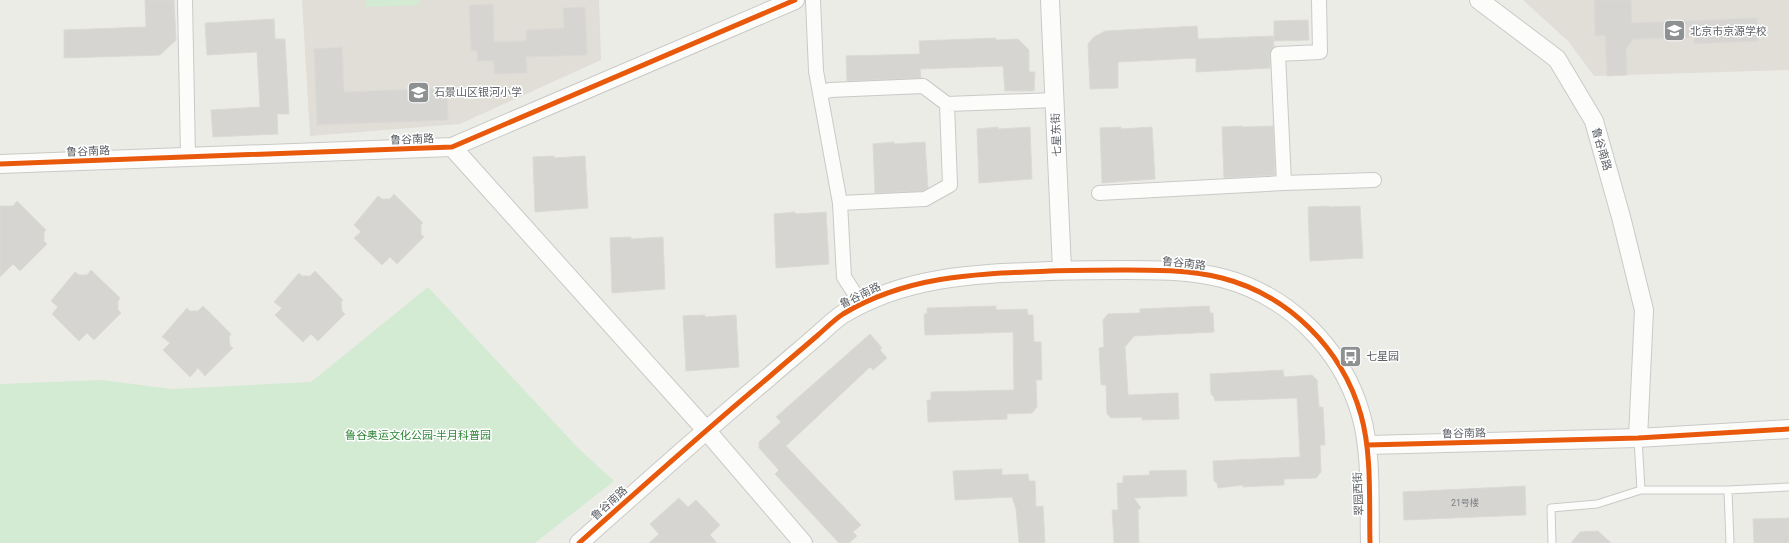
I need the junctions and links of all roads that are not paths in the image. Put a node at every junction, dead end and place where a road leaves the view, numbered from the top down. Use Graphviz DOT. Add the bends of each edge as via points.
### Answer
graph roads {
  1 [pos="185,0"];
  2 [pos="795,0"];
  3 [pos="813,0"];
  4 [pos="1050,0"];
  5 [pos="1319,0"];
  6 [pos="1479,0"];
  7 [pos="820,93"];
  8 [pos="1055,100"];
  9 [pos="947,104"];
  10 [pos="452,147"];
  11 [pos="188,157"];
  12 [pos="0,164"];
  13 [pos="1374,180"];
  14 [pos="1284,183"];
  15 [pos="1099,193"];
  16 [pos="840,204"];
  17 [pos="1062,270"];
  18 [pos="862,305"];
  19 [pos="706,430"];
  20 [pos="1789,430"];
  21 [pos="1638,438"];
  22 [pos="1367,445"];
  23 [pos="1789,487"];
  24 [pos="1641,490"];
  25 [pos="1728,490"];
  26 [pos="579,543"];
  27 [pos="803,543"];
  28 [pos="1370,543"];
  29 [pos="1552,543"];
  30 [pos="1730,543"];
  1 -- 11 [label="street"];
  2 -- 10 [label="street, 鲁谷南路"];
  3 -- 7 [label="street" via="816,71"];
  4 -- 8 [label="street, 七星东街"];
  5 -- 14 [label="street" via="1320,52 1278,54"];
  6 -- 21 [label="street, 鲁谷南路" via="1557,59 1594,121 1644,310"];
  7 -- 9 [label="street" via="830,90 923,86"];
  7 -- 16 [label="street"];
  8 -- 9 [label="street"];
  8 -- 17 [label="street, 七星东街"];
  9 -- 16 [label="street" via="950,185 925,199"];
  10 -- 11 [label="street, 鲁谷南路"];
  10 -- 19 [label="street"];
  11 -- 12 [label="street, 鲁谷南路"];
  13 -- 14 [label="street"];
  14 -- 15 [label="street"];
  16 -- 18 [label="street" via="844,277"];
  17 -- 18 [label="street, 鲁谷南路" via="935,279 890,292"];
  17 -- 22 [label="street, 鲁谷南路" via="1178,270 1222,278 1255,290 1288,308 1311,329 1332,354 1349,384"];
  18 -- 19 [label="street, 鲁谷南路" via="842,315"];
  19 -- 26 [label="street, 鲁谷南路"];
  19 -- 27 [label="street"];
  20 -- 21 [label="street, 鲁谷南路"];
  21 -- 22 [label="street, 鲁谷南路"];
  21 -- 24 [label="lane"];
  22 -- 28 [label="street, 翠园西街"];
  23 -- 25 [label="lane"];
  24 -- 25 [label="lane"];
  24 -- 29 [label="lane" via="1597,504 1551,508"];
  25 -- 30 [label="lane"];
}
